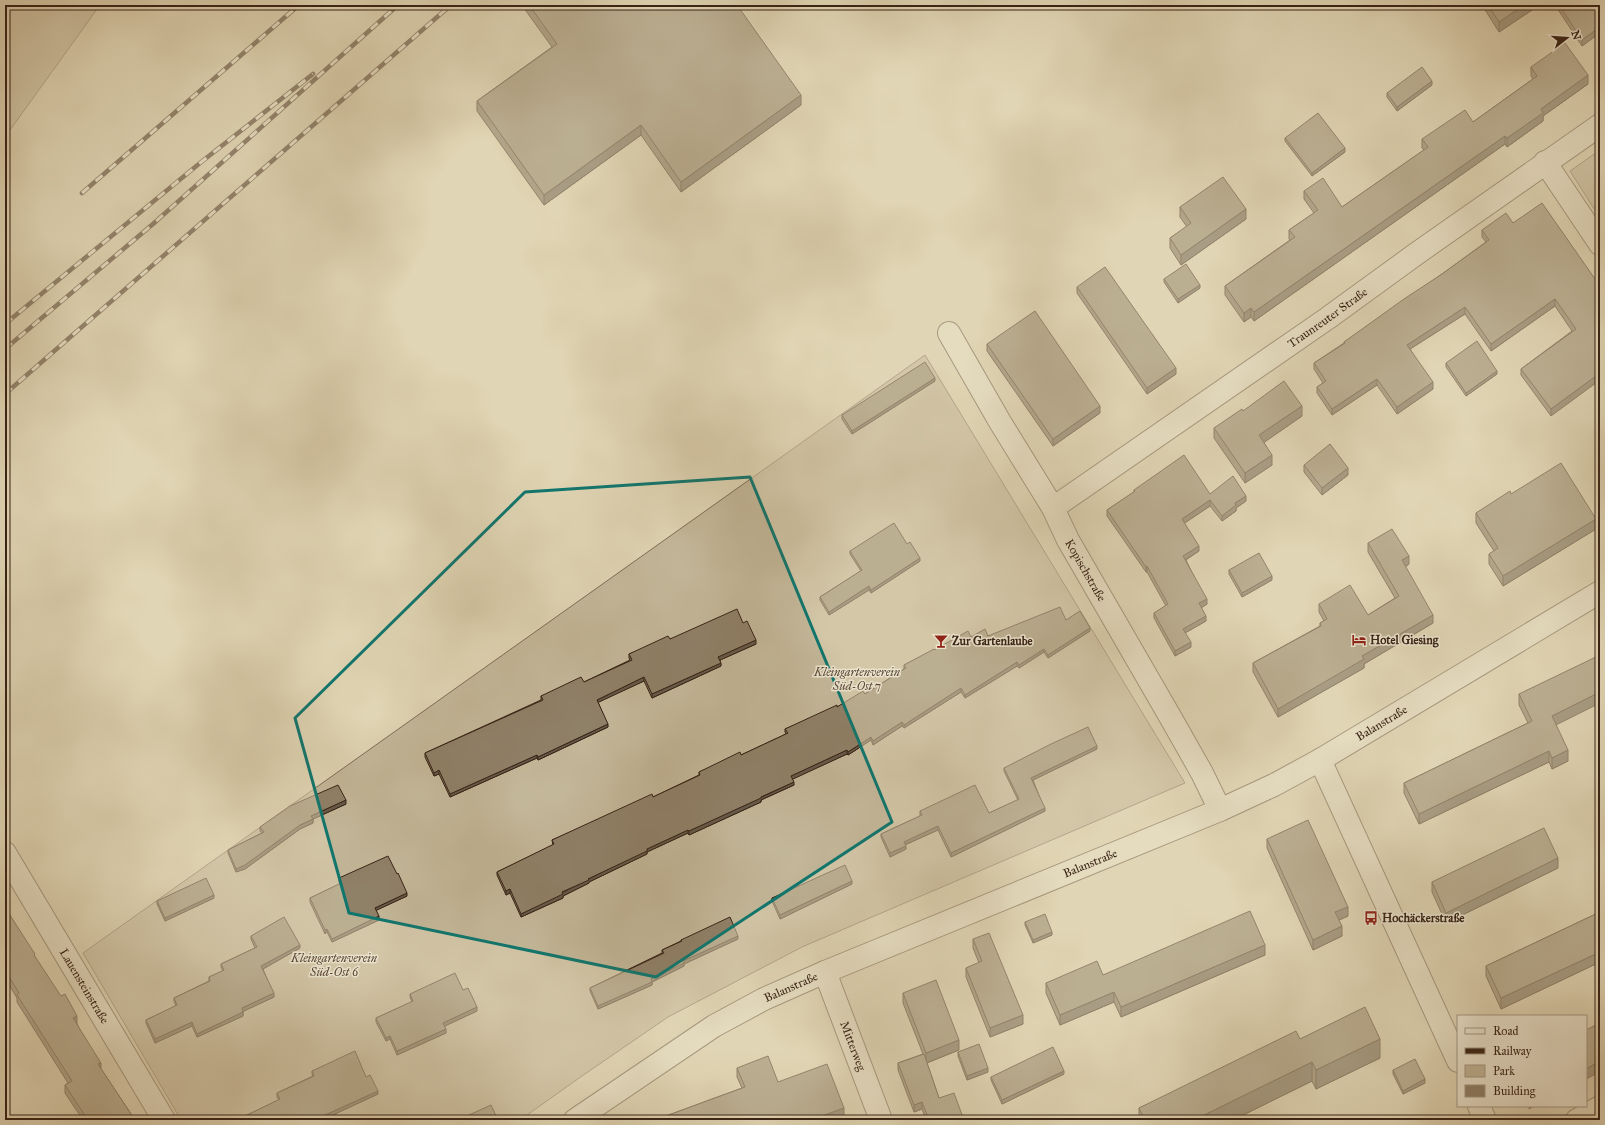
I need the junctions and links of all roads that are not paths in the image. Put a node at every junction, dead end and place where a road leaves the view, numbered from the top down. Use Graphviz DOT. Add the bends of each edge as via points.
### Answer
graph roads {
  1 [pos="1600,125"];
  2 [pos="1545,162"];
  3 [pos="1600,244"];
  4 [pos="949,333"];
  5 [pos="1052,508"];
  6 [pos="1600,592"];
  7 [pos="1320,760"];
  8 [pos="1220,810"];
  9 [pos="5,853"];
  10 [pos="825,972"];
  11 [pos="1457,1059"];
  12 [pos="1479,1107"];
  13 [pos="1600,1107"];
  14 [pos="599,1113"];
  15 [pos="164,1120"];
  16 [pos="575,1120"];
  17 [pos="881,1120"];
  18 [pos="1485,1120"];
  19 [pos="1577,1120"];
  1 -- 2 [label="street, Traunreuter Straße"];
  2 -- 3 [label="street"];
  2 -- 5 [label="street, Traunreuter Straße" via="1328,318"];
  4 -- 5 [label="street, Kopischstraße"];
  5 -- 8 [label="street, Kopischstraße" via="1202,773"];
  6 -- 7 [label="street, Balanstraße"];
  7 -- 8 [label="street, Balanstraße" via="1274,786"];
  7 -- 11 [label="street"];
  8 -- 10 [label="street, Balanstraße"];
  9 -- 15 [label="street, Lauensteinstraße"];
  10 -- 14 [label="street, Balanstraße" via="764,999 714,1026"];
  10 -- 17 [label="street, Mitterweg"];
  12 -- 18 [label="street"];
  13 -- 19 [label="street"];
  14 -- 16 [label="street, Balanstraße"];
}
